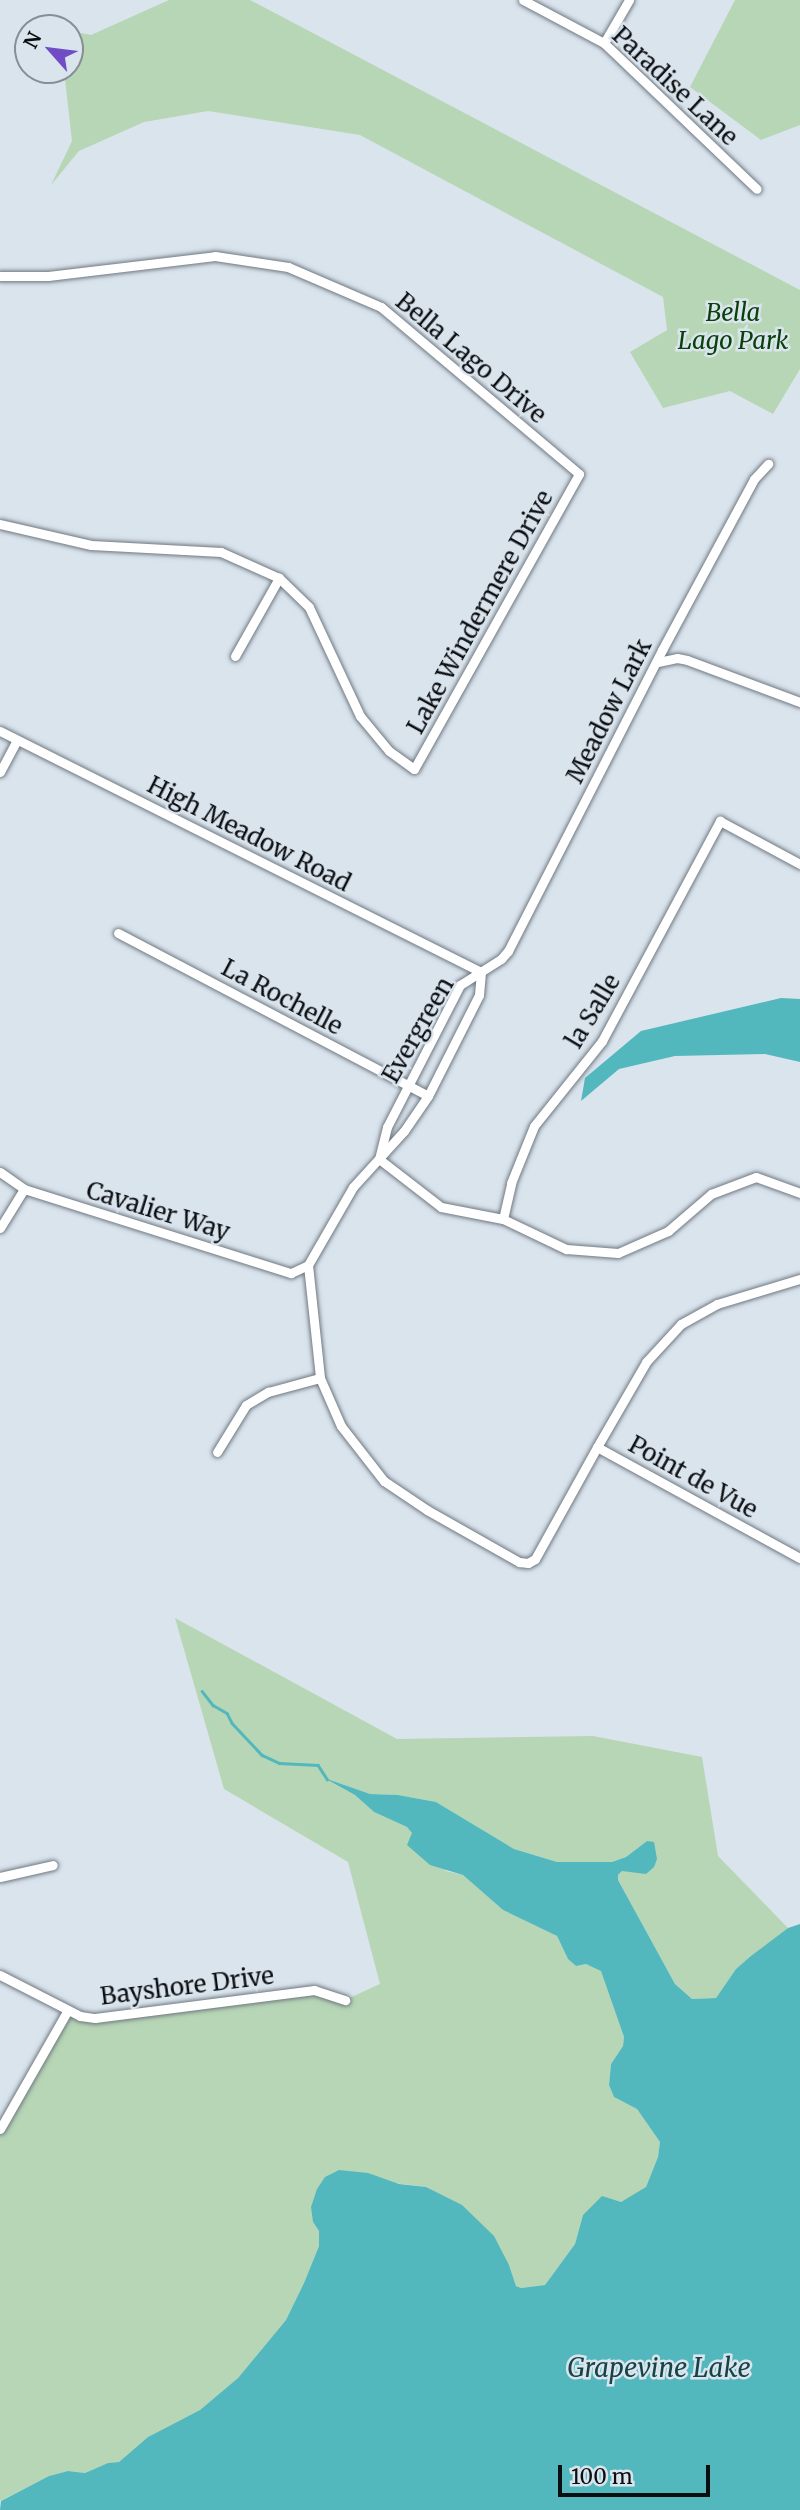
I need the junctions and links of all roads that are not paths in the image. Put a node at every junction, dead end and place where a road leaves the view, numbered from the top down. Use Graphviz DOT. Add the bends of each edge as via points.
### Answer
graph roads {
  1 [pos="523,0"];
  2 [pos="629,0"];
  3 [pos="604,43"];
  4 [pos="757,189"];
  5 [pos="0,276"];
  6 [pos="768,464"];
  7 [pos="579,474"];
  8 [pos="0,524"];
  9 [pos="279,578"];
  10 [pos="235,656"];
  11 [pos="658,662"];
  12 [pos="800,702"];
  13 [pos="0,731"];
  14 [pos="18,740"];
  15 [pos="0,772"];
  16 [pos="800,864"];
  17 [pos="118,933"];
  18 [pos="481,972"];
  19 [pos="408,1085"];
  20 [pos="428,1096"];
  21 [pos="379,1158"];
  22 [pos="0,1172"];
  23 [pos="24,1189"];
  24 [pos="800,1193"];
  25 [pos="503,1219"];
  26 [pos="0,1228"];
  27 [pos="308,1265"];
  28 [pos="800,1279"];
  29 [pos="320,1378"];
  30 [pos="597,1447"];
  31 [pos="217,1452"];
  32 [pos="800,1558"];
  33 [pos="52,1865"];
  34 [pos="0,1877"];
  35 [pos="0,1975"];
  36 [pos="345,2000"];
  37 [pos="68,2010"];
  38 [pos="0,2129"];
  1 -- 3 [label="street, Paradise Lane"];
  2 -- 3 [label="street"];
  3 -- 4 [label="street, Paradise Lane"];
  5 -- 7 [label="street, Bella Lago Drive" via="48,276 215,256 288,267 381,307"];
  6 -- 11 [label="street, Meadow Lark" via="754,479"];
  7 -- 9 [label="street, Lake Windermere Drive" via="414,769 389,751 360,716 309,607"];
  8 -- 9 [label="street" via="91,545 221,552"];
  9 -- 10 [label="street"];
  11 -- 12 [label="street" via="687,660"];
  11 -- 18 [label="street, Meadow Lark" via="508,951"];
  13 -- 14 [label="street, High Meadow Road"];
  14 -- 15 [label="street"];
  14 -- 18 [label="street, High Meadow Road"];
  16 -- 25 [label="street, la Salle" via="720,821 601,1041 534,1126"];
  17 -- 19 [label="street, La Rochelle"];
  18 -- 19 [label="street, Evergreen" via="460,985"];
  18 -- 20 [label="street, Evergreen" via="480,995"];
  19 -- 20 [label="street, La Rochelle"];
  19 -- 21 [label="street, Evergreen" via="387,1127"];
  20 -- 21 [label="street, Evergreen"];
  21 -- 25 [label="street" via="441,1208"];
  21 -- 27 [label="street, Evergreen" via="353,1187"];
  22 -- 23 [label="street, Cavalier Way"];
  23 -- 26 [label="street"];
  23 -- 27 [label="street, Cavalier Way" via="291,1273"];
  24 -- 25 [label="street" via="756,1177 711,1194 668,1231 618,1253 566,1250"];
  27 -- 29 [label="street, Point de Vue"];
  28 -- 30 [label="street" via="717,1304 681,1324 646,1362"];
  29 -- 30 [label="street, Point de Vue" via="341,1426 384,1481 519,1562 535,1559"];
  29 -- 31 [label="street" via="268,1392 246,1405"];
  30 -- 32 [label="street, Point de Vue"];
  33 -- 34 [label="street"];
  35 -- 37 [label="street, Bayshore Drive"];
  36 -- 37 [label="street, Bayshore Drive" via="314,1990 95,2018"];
  37 -- 38 [label="street"];
}
